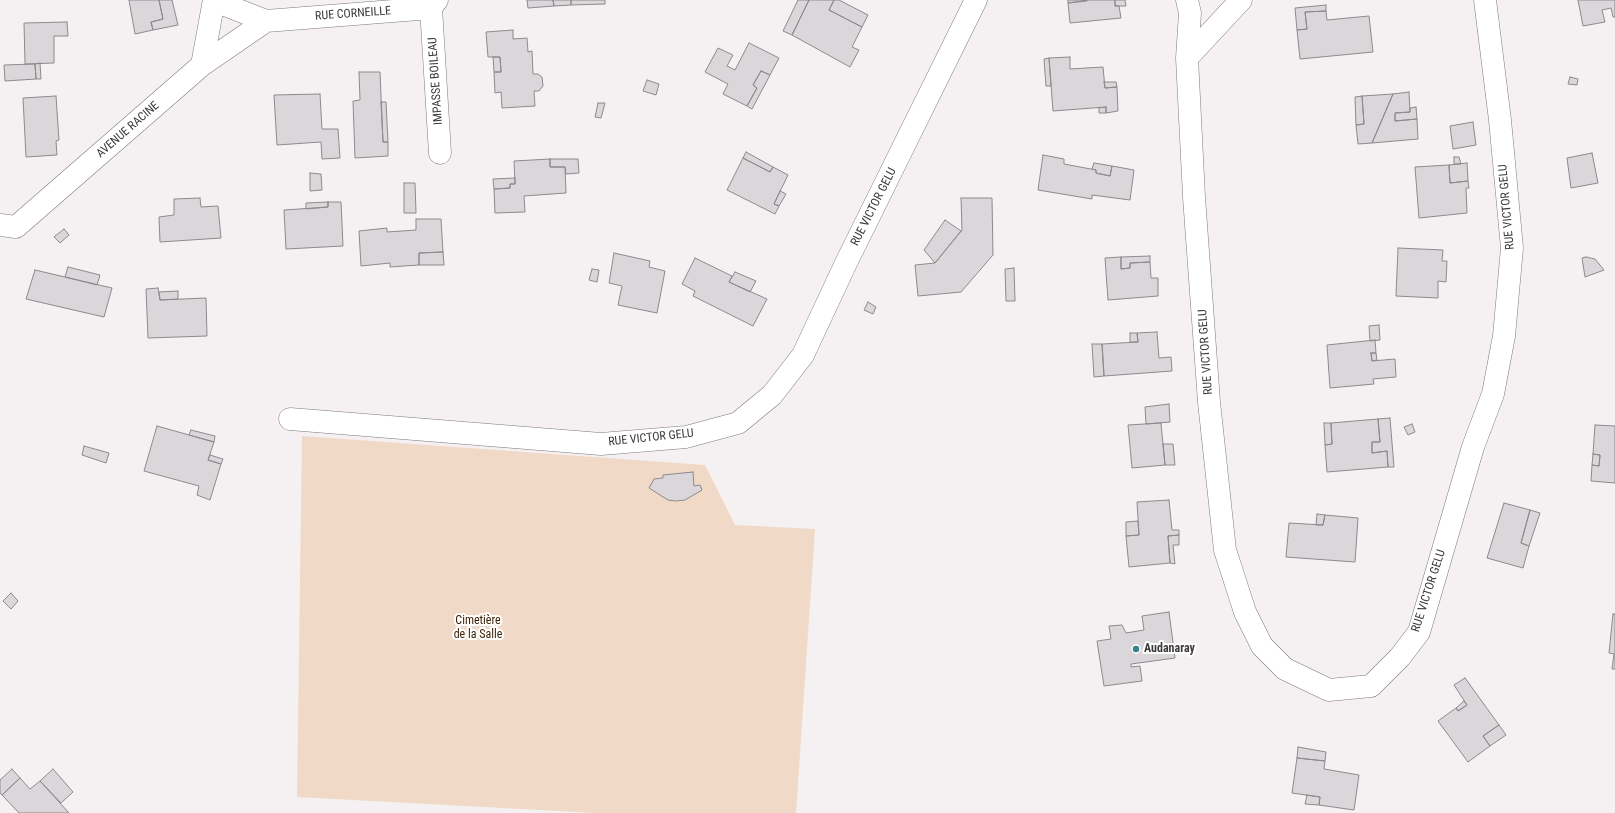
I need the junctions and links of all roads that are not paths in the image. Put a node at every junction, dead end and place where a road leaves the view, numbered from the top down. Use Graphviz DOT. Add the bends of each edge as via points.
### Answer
graph roads {
  1 [pos="214,0"];
  2 [pos="976,0"];
  3 [pos="1187,0"];
  4 [pos="1241,0"];
  5 [pos="1485,0"];
  6 [pos="434,4"];
  7 [pos="266,21"];
  8 [pos="1187,58"];
  9 [pos="202,65"];
  10 [pos="440,153"];
  11 [pos="0,225"];
  12 [pos="290,419"];
  1 -- 7 [label="street, RUE CORNEILLE"];
  1 -- 9 [label="street"];
  2 -- 12 [label="street, RUE VICTOR GELU" via="846,263 804,355 772,395 738,423 686,437 601,444"];
  3 -- 8 [label="street, RUE VICTOR GELU" via="1190,13"];
  4 -- 8 [label="street"];
  5 -- 8 [label="street, RUE VICTOR GELU" via="1512,248 1504,336 1493,394 1473,447 1419,632 1400,657 1371,686 1329,690 1285,669 1262,646 1245,612 1225,550 1209,402"];
  6 -- 7 [label="street, RUE CORNEILLE"];
  6 -- 10 [label="street, IMPASSE BOILEAU"];
  7 -- 9 [label="street"];
  9 -- 11 [label="street, AVENUE RACINE" via="16,227"];
}
